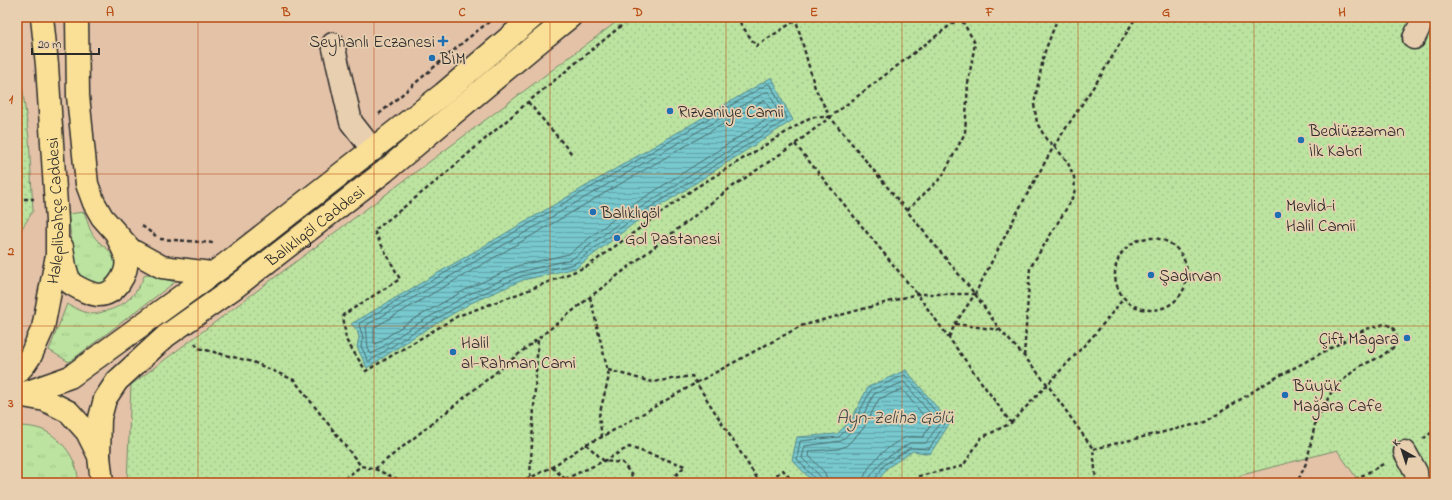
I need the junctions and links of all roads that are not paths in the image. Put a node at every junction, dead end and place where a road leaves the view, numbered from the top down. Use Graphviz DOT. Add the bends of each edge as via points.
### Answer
graph roads {
  1 [pos="42,17"];
  2 [pos="77,17"];
  3 [pos="533,17"];
  4 [pos="570,17"];
  5 [pos="1424,17"];
  6 [pos="1414,38"];
  7 [pos="333,44"];
  8 [pos="373,150"];
  9 [pos="57,221"];
  10 [pos="115,232"];
  11 [pos="211,273"];
  12 [pos="17,373"];
  13 [pos="18,395"];
  14 [pos="1405,452"];
  15 [pos="98,456"];
  16 [pos="102,483"];
  17 [pos="1417,483"];
  1 -- 9 [label="main road, Haleplibahçe Caddesi"];
  2 -- 10 [label="main road, Haleplibahçe Caddesi" via="78,96 87,184 102,218"];
  3 -- 8 [label="main road, Balıklıgöl Caddesi"];
  4 -- 15 [label="main road, Balıklıgöl Caddesi" via="385,171 234,288 166,336 117,381 105,399 100,418"];
  5 -- 6 [label="street"];
  7 -- 8 [label="street" via="351,122"];
  8 -- 11 [label="main road, Balıklıgöl Caddesi"];
  9 -- 10 [label="main road" via="70,283 88,293 100,295 122,282 126,258"];
  9 -- 12 [label="main road, Haleplibahçe Caddesi" via="57,255 43,328 28,360"];
  10 -- 11 [label="main road, Haleplibahçe Caddesi" via="131,250 162,267"];
  11 -- 13 [label="main road, Balıklıgöl Caddesi" via="70,378"];
  13 -- 15 [label="main road" via="45,400 69,412 87,432"];
  14 -- 17 [label="street" via="1416,472"];
  15 -- 16 [label="main road"];
}
